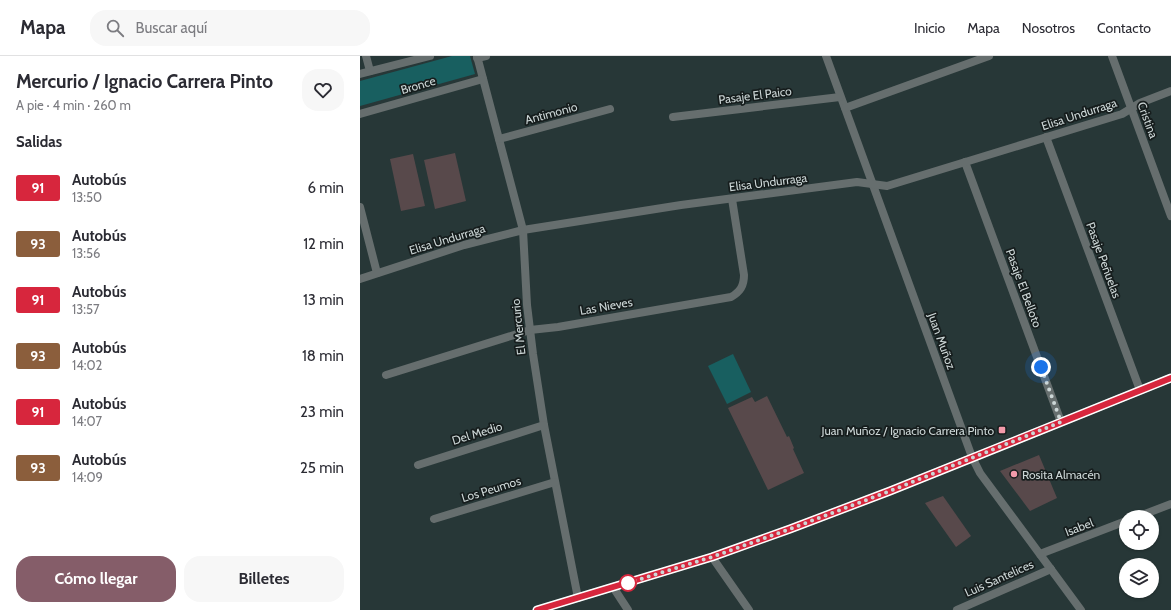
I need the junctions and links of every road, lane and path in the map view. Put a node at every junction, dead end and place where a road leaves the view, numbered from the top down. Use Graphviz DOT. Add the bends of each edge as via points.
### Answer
graph roads {
  1 [pos="366,56"];
  2 [pos="430,56"];
  3 [pos="826,56"];
  4 [pos="989,56"];
  5 [pos="1112,56"];
  6 [pos="480,57"];
  7 [pos="370,71"];
  8 [pos="360,74"];
  9 [pos="483,79"];
  10 [pos="1171,91"];
  11 [pos="840,97"];
  12 [pos="845,108"];
  13 [pos="610,109"];
  14 [pos="1131,109"];
  15 [pos="360,114"];
  16 [pos="673,117"];
  17 [pos="1046,137"];
  18 [pos="499,140"];
  19 [pos="965,162"];
  20 [pos="873,184"];
  21 [pos="732,199"];
  22 [pos="360,207"];
  23 [pos="1171,216"];
  24 [pos="523,230"];
  25 [pos="377,273"];
  26 [pos="360,279"];
  27 [pos="530,330"];
  28 [pos="386,375"];
  29 [pos="1171,378"];
  30 [pos="1140,390"];
  31 [pos="1061,422"];
  32 [pos="544,425"];
  33 [pos="972,457"];
  34 [pos="418,465"];
  35 [pos="555,482"];
  36 [pos="1171,504"];
  37 [pos="1155,510"];
  38 [pos="434,519"];
  39 [pos="1119,524"];
  40 [pos="1040,554"];
  41 [pos="712,557"];
  42 [pos="1051,569"];
  43 [pos="613,587"];
  44 [pos="578,598"];
  45 [pos="537,610"];
  46 [pos="628,610"];
  47 [pos="749,610"];
  48 [pos="957,610"];
  49 [pos="1081,610"];
  1 -- 7 [label="street"];
  2 -- 7 [label="street, Bronce"];
  3 -- 11 [label="street, Juan Muñoz"];
  4 -- 12 [label="street"];
  5 -- 14 [label="street, Cristina"];
  6 -- 9 [label="street, El Mercurio"];
  7 -- 8 [label="street, Bronce"];
  9 -- 15 [label="street, Bronce"];
  9 -- 18 [label="street, El Mercurio"];
  10 -- 14 [label="street, Elisa Undurraga"];
  11 -- 12 [label="street, Juan Muñoz"];
  11 -- 16 [label="street, Pasaje El Paico"];
  12 -- 20 [label="street, Juan Muñoz"];
  13 -- 18 [label="street, Antimonio"];
  14 -- 17 [label="street, Elisa Undurraga"];
  14 -- 23 [label="street, Cristina"];
  17 -- 19 [label="street, Elisa Undurraga"];
  17 -- 30 [label="street, Pasaje Peñuelas"];
  18 -- 24 [label="street, El Mercurio"];
  19 -- 20 [label="street, Elisa Undurraga" via="887,186"];
  19 -- 31 [label="street, Pasaje El Belloto"];
  20 -- 21 [label="street, Elisa Undurraga" via="857,182"];
  20 -- 33 [label="street, Juan Muñoz"];
  21 -- 24 [label="street, Elisa Undurraga"];
  21 -- 27 [label="street, Las Nieves" via="744,275 743,286 736,294 731,297"];
  22 -- 25 [label="street"];
  24 -- 25 [label="street, Elisa Undurraga" via="464,245"];
  24 -- 27 [label="street, El Mercurio"];
  25 -- 26 [label="street, Elisa Undurraga"];
  27 -- 28 [label="street, Las Nieves"];
  27 -- 32 [label="street, El Mercurio"];
  29 -- 30 [label="main road"];
  30 -- 31 [label="main road"];
  31 -- 33 [label="main road"];
  32 -- 34 [label="street, Del Medio"];
  32 -- 35 [label="street, El Mercurio"];
  33 -- 40 [label="street, Juan Muñoz" via="980,473"];
  33 -- 41 [label="main road" via="890,491"];
  35 -- 38 [label="street, Los Peumos"];
  35 -- 44 [label="street, El Mercurio"];
  36 -- 37 [label="street"];
  39 -- 40 [label="street, Isabel"];
  40 -- 42 [label="street, Juan Muñoz"];
  41 -- 43 [label="main road"];
  41 -- 47 [label="street"];
  42 -- 48 [label="street, Luis Santelices"];
  42 -- 49 [label="street, Juan Muñoz"];
  43 -- 44 [label="main road"];
  43 -- 46 [label="street"];
  44 -- 45 [label="main road"];
}
